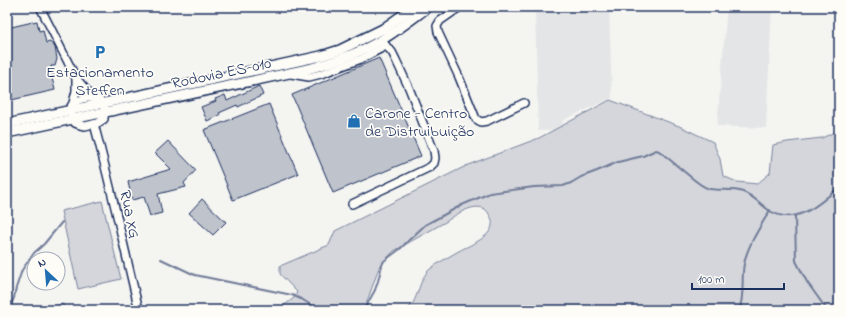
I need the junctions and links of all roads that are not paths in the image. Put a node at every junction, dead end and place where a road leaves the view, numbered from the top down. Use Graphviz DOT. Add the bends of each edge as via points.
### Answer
graph roads {
  1 [pos="40,7"];
  2 [pos="414,7"];
  3 [pos="428,7"];
  4 [pos="460,7"];
  5 [pos="384,43"];
  6 [pos="76,78"];
  7 [pos="93,98"];
  8 [pos="524,103"];
  9 [pos="104,108"];
  10 [pos="72,111"];
  11 [pos="7,124"];
  12 [pos="94,124"];
  13 [pos="7,133"];
  14 [pos="352,204"];
  15 [pos="139,310"];
  1 -- 6 [label="street"];
  2 -- 9 [label="main road, Rodovia ES-010" via="383,29 340,50"];
  3 -- 5 [label="main road, Rodovia ES-010"];
  4 -- 8 [label="street" via="437,26 476,119 487,121"];
  5 -- 9 [label="main road, Rodovia ES-010" via="308,69"];
  5 -- 14 [label="street" via="393,53 409,88 426,128 435,158 430,167"];
  6 -- 7 [label="street"];
  6 -- 10 [label="street"];
  7 -- 9 [label="street" via="99,100"];
  7 -- 10 [label="street"];
  9 -- 10 [label="main road, Rodovia ES-010"];
  9 -- 12 [label="street" via="104,119"];
  10 -- 11 [label="main road, Rodovia ES-010"];
  10 -- 12 [label="street" via="75,123 85,126"];
  10 -- 13 [label="main road, Rodovia ES-010"];
  12 -- 15 [label="street, Rua XG"];
}
